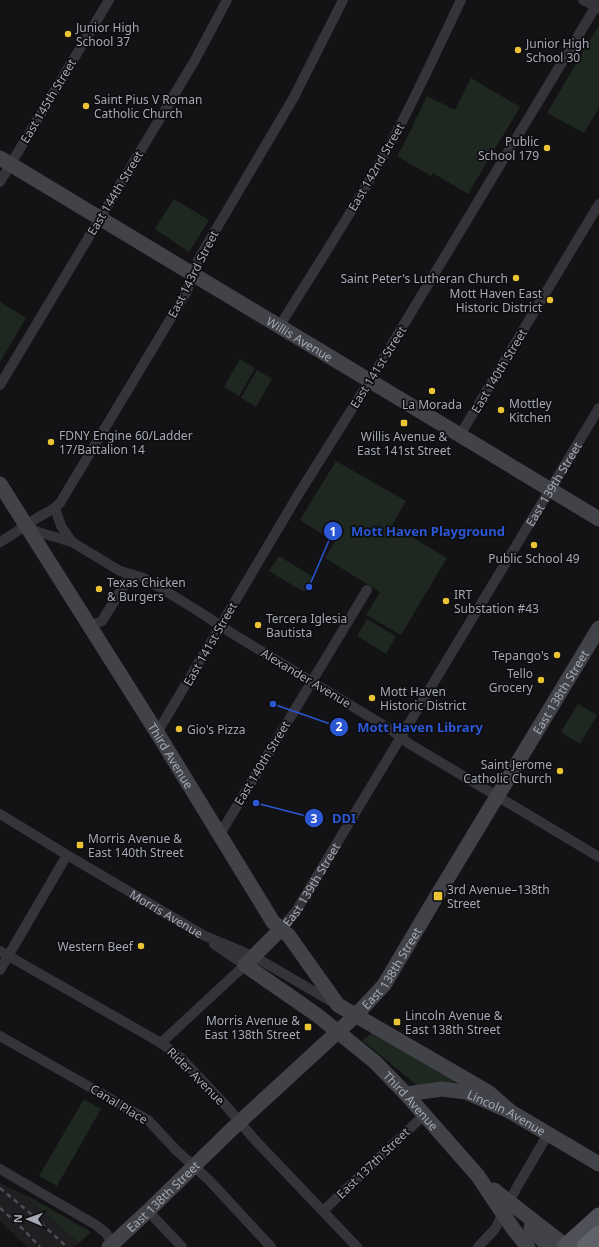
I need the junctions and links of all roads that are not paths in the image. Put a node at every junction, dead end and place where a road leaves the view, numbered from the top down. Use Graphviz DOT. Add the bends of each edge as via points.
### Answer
graph roads {
  1 [pos="109,0"];
  2 [pos="227,0"];
  3 [pos="343,0"];
  4 [pos="461,0"];
  5 [pos="583,0"];
  6 [pos="598,5"];
  7 [pos="5,161"];
  8 [pos="0,182"];
  9 [pos="599,204"];
  10 [pos="100,219"];
  11 [pos="193,274"];
  12 [pos="280,327"];
  13 [pos="369,380"];
  14 [pos="0,385"];
  15 [pos="599,408"];
  16 [pos="460,436"];
  17 [pos="0,484"];
  18 [pos="550,489"];
  19 [pos="55,508"];
  20 [pos="599,519"];
  21 [pos="26,526"];
  22 [pos="0,542"];
  23 [pos="72,542"];
  24 [pos="131,574"];
  25 [pos="367,590"];
  26 [pos="221,625"];
  27 [pos="90,626"];
  28 [pos="599,628"];
  29 [pos="312,682"];
  30 [pos="158,733"];
  31 [pos="401,737"];
  32 [pos="497,796"];
  33 [pos="0,814"];
  34 [pos="220,834"];
  35 [pos="598,854"];
  36 [pos="67,855"];
  37 [pos="281,929"];
  38 [pos="4,954"];
  39 [pos="249,961"];
  40 [pos="0,970"];
  41 [pos="338,1005"];
  42 [pos="356,1015"];
  43 [pos="337,1031"];
  44 [pos="0,1036"];
  45 [pos="161,1043"];
  46 [pos="406,1094"];
  47 [pos="512,1112"];
  48 [pos="424,1115"];
  49 [pos="240,1122"];
  50 [pos="548,1134"];
  51 [pos="599,1164"];
  52 [pos="194,1165"];
  53 [pos="0,1168"];
  54 [pos="506,1209"];
  55 [pos="148,1211"];
  56 [pos="323,1211"];
  57 [pos="599,1216"];
  58 [pos="599,1235"];
  59 [pos="112,1246"];
  60 [pos="182,1247"];
  61 [pos="271,1247"];
  62 [pos="356,1247"];
  63 [pos="478,1247"];
  64 [pos="528,1247"];
  65 [pos="549,1247"];
  66 [pos="566,1247"];
  67 [pos="586,1247"];
  1 -- 7 [label="street, East 145th Street"];
  2 -- 10 [label="street, East 144th Street" via="195,60"];
  3 -- 11 [label="street, East 143rd Street" via="294,97 198,260"];
  4 -- 12 [label="street, East 142nd Street" via="394,137"];
  5 -- 6 [label="street"];
  6 -- 13 [label="street, East 141st Street"];
  7 -- 8 [label="street, East 145th Street"];
  7 -- 10 [label="main road, Willis Avenue"];
  9 -- 16 [label="street, East 140th Street"];
  10 -- 11 [label="main road, Willis Avenue"];
  10 -- 14 [label="street, East 144th Street"];
  11 -- 12 [label="main road, Willis Avenue"];
  11 -- 19 [label="street, East 143rd Street" via="186,293"];
  12 -- 13 [label="main road, Willis Avenue"];
  13 -- 16 [label="main road, Willis Avenue"];
  13 -- 26 [label="street, East 141st Street"];
  15 -- 18 [label="street, East 139th Street"];
  16 -- 18 [label="main road, Willis Avenue"];
  17 -- 21 [label="main road, Third Avenue"];
  18 -- 20 [label="main road, Willis Avenue"];
  18 -- 31 [label="street, East 139th Street"];
  19 -- 21 [label="street, East 143rd Street"];
  19 -- 23 [label="street, Alexander Avenue" via="61,526"];
  21 -- 22 [label="street, East 143rd Street"];
  21 -- 23 [label="street, Alexander Avenue"];
  21 -- 27 [label="main road, Third Avenue"];
  23 -- 24 [label="street, Alexander Avenue" via="120,571"];
  24 -- 26 [label="street, Alexander Avenue" via="144,578"];
  24 -- 27 [label="street" via="102,621"];
  25 -- 29 [label="street, East 140th Street"];
  26 -- 29 [label="street, Alexander Avenue"];
  26 -- 30 [label="street, East 141st Street"];
  27 -- 30 [label="main road, Third Avenue"];
  28 -- 32 [label="main road, East 138th Street"];
  29 -- 31 [label="street, Alexander Avenue"];
  29 -- 34 [label="street, East 140th Street"];
  30 -- 34 [label="main road, Third Avenue"];
  31 -- 32 [label="street, Alexander Avenue"];
  31 -- 37 [label="street, East 139th Street" via="296,911"];
  32 -- 35 [label="street, Alexander Avenue"];
  32 -- 42 [label="main road, East 138th Street" via="389,977"];
  33 -- 36 [label="street, Morris Avenue"];
  34 -- 37 [label="main road, Third Avenue" via="273,922"];
  36 -- 38 [label="street"];
  36 -- 39 [label="street, Morris Avenue" via="205,936 231,957"];
  37 -- 39 [label="main road, East 139th Street"];
  37 -- 41 [label="main road, Third Avenue" via="289,936"];
  38 -- 40 [label="street"];
  38 -- 45 [label="street, Rider Avenue"];
  39 -- 41 [label="street"];
  39 -- 43 [label="main road"];
  39 -- 45 [label="street, East 139th Street"];
  41 -- 42 [label="main road, Third Avenue"];
  42 -- 43 [label="main road, East 138th Street"];
  42 -- 47 [label="main road, Third Avenue" via="488,1092"];
  43 -- 46 [label="main road, Third Avenue" via="375,1062"];
  43 -- 49 [label="main road, East 138th Street"];
  44 -- 52 [label="street, Canal Place" via="148,1120"];
  45 -- 49 [label="street, Rider Avenue" via="180,1057"];
  46 -- 47 [label="main road, Lincoln Avenue" via="438,1089 456,1090"];
  46 -- 48 [label="main road, Third Avenue"];
  47 -- 50 [label="main road, Lincoln Avenue"];
  48 -- 54 [label="main road, Third Avenue"];
  48 -- 56 [label="street, East 137th Street"];
  49 -- 52 [label="main road, East 138th Street"];
  49 -- 56 [label="street, Rider Avenue"];
  50 -- 51 [label="main road, Lincoln Avenue"];
  50 -- 54 [label="street"];
  52 -- 55 [label="main road, East 138th Street"];
  52 -- 61 [label="street, Canal Place"];
  53 -- 59 [label="street" via="96,1225 106,1233"];
  54 -- 63 [label="street" via="495,1229"];
  54 -- 64 [label="main road, Third Avenue" via="514,1230"];
  54 -- 65 [label="main road"];
  54 -- 66 [label="main road, Third Avenue"];
  55 -- 59 [label="main road, East 138th Street"];
  55 -- 60 [label="street"];
  56 -- 62 [label="street, Rider Avenue"];
  57 -- 66 [label="main road"];
  58 -- 67 [label="highway"];
}
